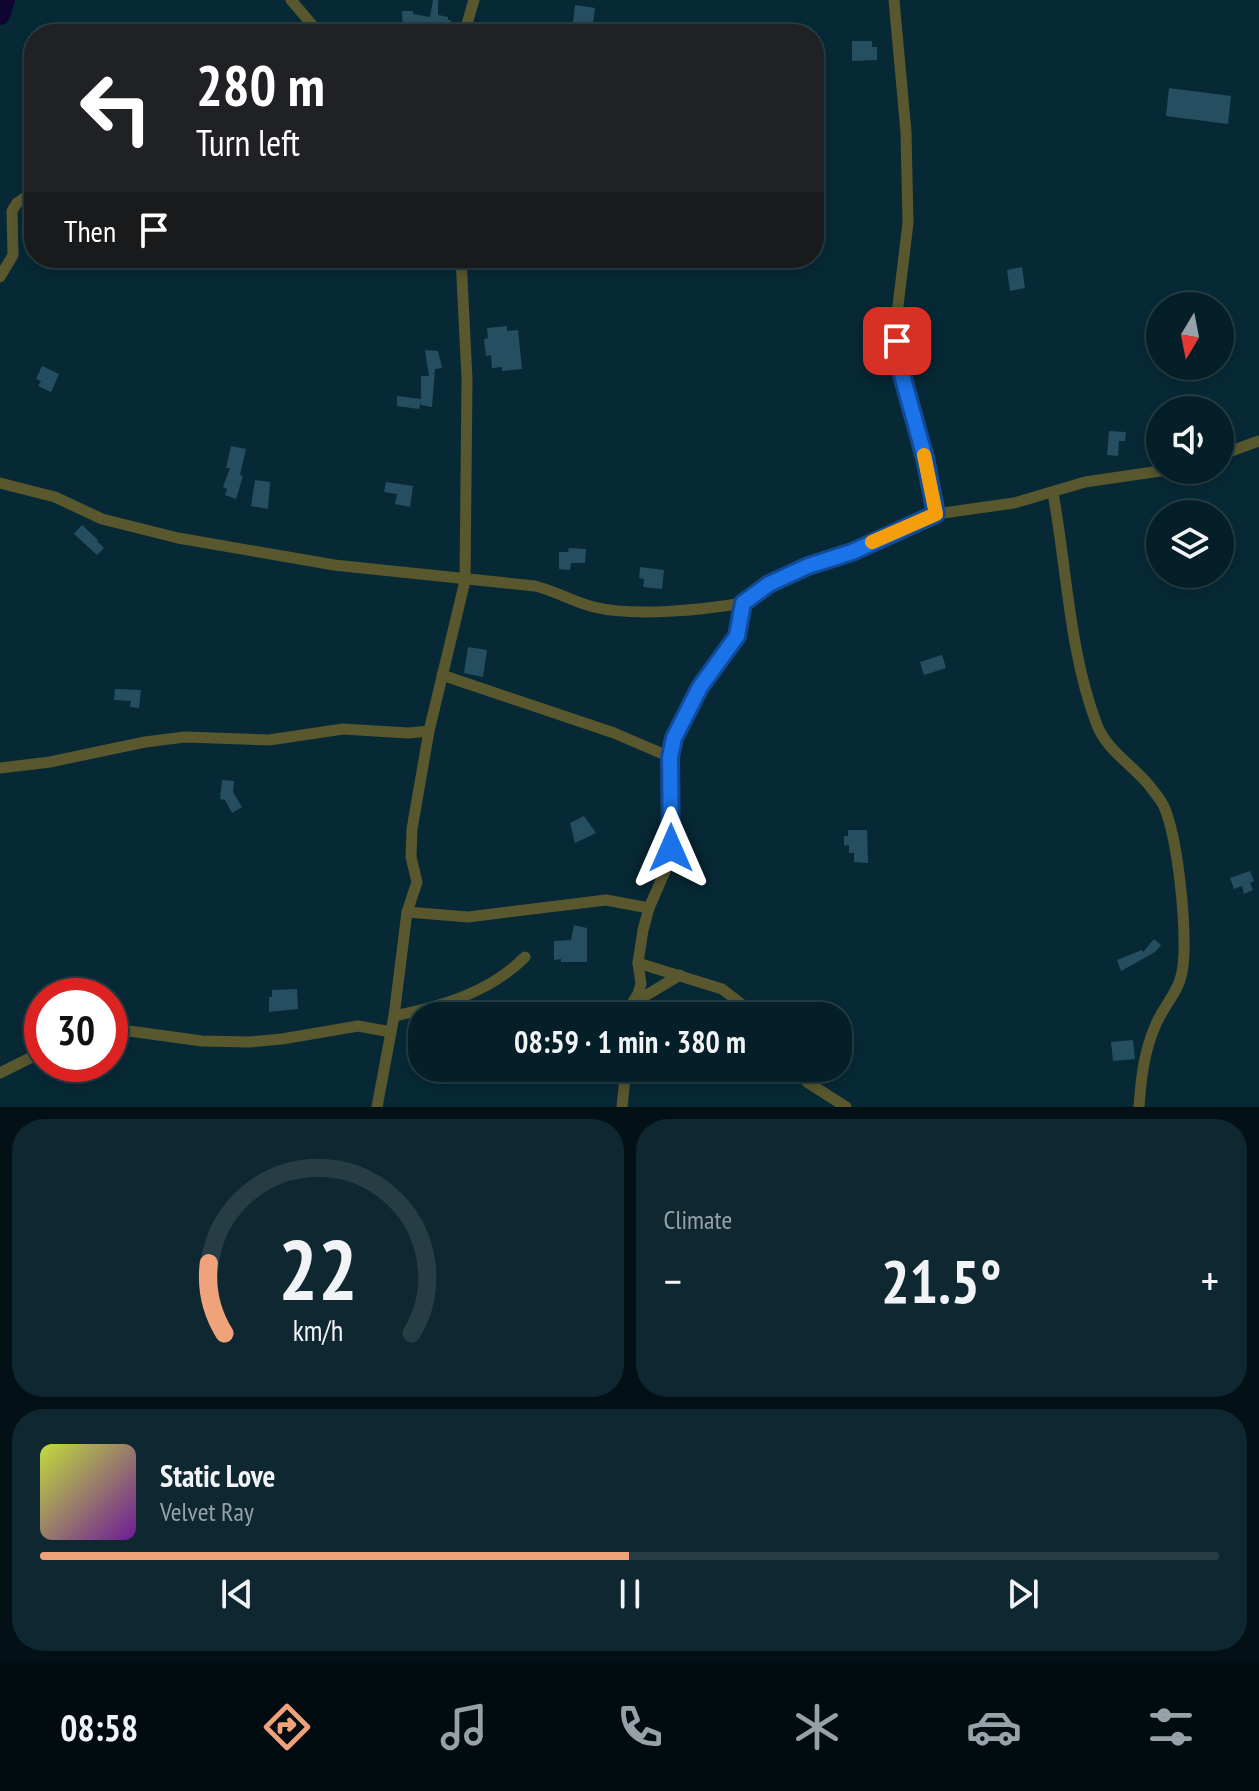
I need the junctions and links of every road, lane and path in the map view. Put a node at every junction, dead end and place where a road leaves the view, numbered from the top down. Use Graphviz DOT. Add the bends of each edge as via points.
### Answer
graph roads {
  1 [pos="291,0"];
  2 [pos="474,0"];
  3 [pos="894,0"];
  4 [pos="311,24"];
  5 [pos="467,24"];
  6 [pos="24,198"];
  7 [pos="461,268"];
  8 [pos="0,277"];
  9 [pos="1259,441"];
  10 [pos="1234,450"];
  11 [pos="1146,473"];
  12 [pos="0,483"];
  13 [pos="1053,493"];
  14 [pos="936,514"];
  15 [pos="466,557"];
  16 [pos="465,581"];
  17 [pos="486,581"];
  18 [pos="743,603"];
  19 [pos="442,675"];
  20 [pos="429,731"];
  21 [pos="670,757"];
  22 [pos="0,768"];
  23 [pos="649,908"];
  24 [pos="407,912"];
  25 [pos="525,957"];
  26 [pos="638,963"];
  27 [pos="680,975"];
  28 [pos="635,1002"];
  29 [pos="637,1002"];
  30 [pos="739,1002"];
  31 [pos="394,1016"];
  32 [pos="128,1031"];
  33 [pos="391,1032"];
  34 [pos="24,1061"];
  35 [pos="0,1073"];
  36 [pos="625,1082"];
  37 [pos="807,1082"];
  38 [pos="377,1107"];
  39 [pos="622,1107"];
  40 [pos="846,1107"];
  41 [pos="1139,1107"];
  1 -- 4 [label="street"];
  2 -- 5 [label="street"];
  3 -- 14 [label="street" via="908,223 897,341"];
  6 -- 8 [label="street" via="12,211 13,255"];
  7 -- 15 [label="street"];
  9 -- 10 [label="street"];
  11 -- 13 [label="street" via="1085,482"];
  12 -- 16 [label="street" via="55,497 102,519 178,538"];
  13 -- 14 [label="street"];
  13 -- 41 [label="street" via="1094,719 1164,805 1172,830 1182,916 1182,976 1148,1046"];
  14 -- 18 [label="street" via="808,566"];
  15 -- 16 [label="street"];
  15 -- 17 [label="street"];
  16 -- 17 [label="street"];
  16 -- 19 [label="street"];
  17 -- 18 [label="street" via="555,591 615,611"];
  18 -- 21 [label="street" via="737,636 700,687 677,730"];
  19 -- 20 [label="street"];
  19 -- 21 [label="street"];
  20 -- 22 [label="street" via="343,729 249,741 185,737"];
  20 -- 24 [label="street" via="412,829 417,882"];
  21 -- 23 [label="street" via="671,848"];
  23 -- 24 [label="street" via="606,900 468,917"];
  23 -- 26 [label="street"];
  24 -- 31 [label="street"];
  25 -- 31 [label="street" via="483,988"];
  26 -- 27 [label="street"];
  26 -- 28 [label="street" via="641,984"];
  27 -- 29 [label="street"];
  27 -- 30 [label="street" via="722,989"];
  31 -- 33 [label="street"];
  32 -- 33 [label="street" via="249,1042 358,1026"];
  33 -- 38 [label="street"];
  34 -- 35 [label="street"];
  36 -- 39 [label="street"];
  37 -- 40 [label="street"];
}
